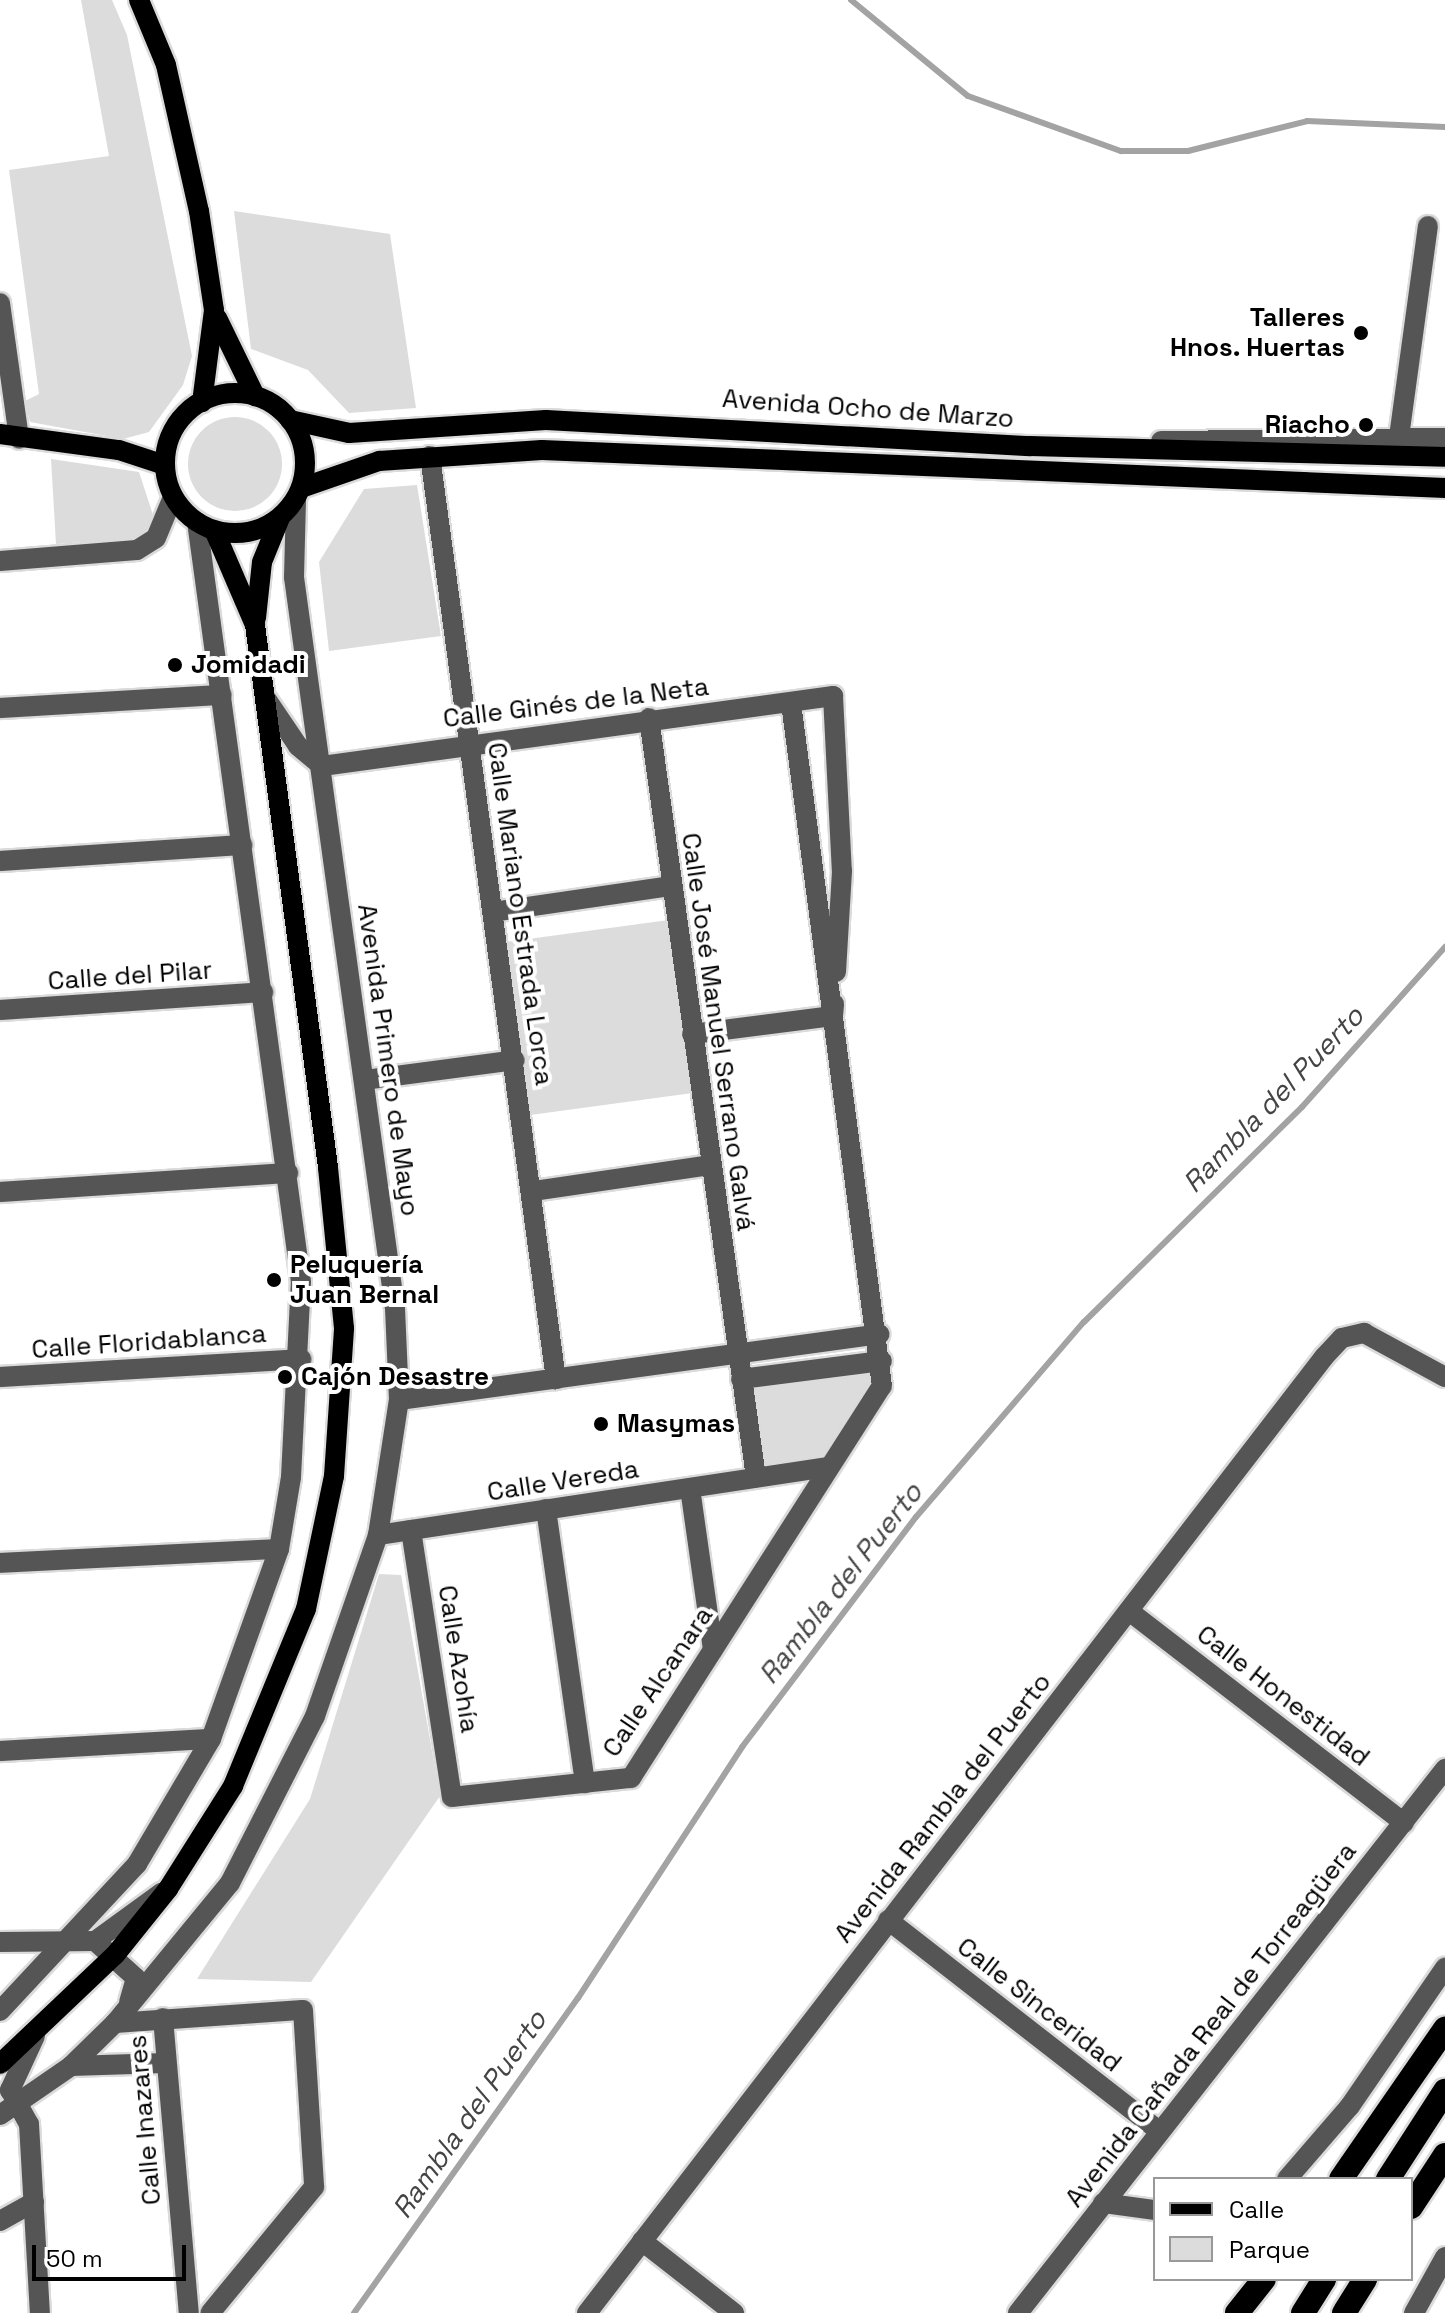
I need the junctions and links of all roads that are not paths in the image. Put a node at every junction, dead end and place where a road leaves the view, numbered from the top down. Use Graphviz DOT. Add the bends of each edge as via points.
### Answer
graph roads {
  1 [pos="139,0"];
  2 [pos="154,0"];
  3 [pos="155,28"];
  4 [pos="1428,226"];
  5 [pos="0,303"];
  6 [pos="214,310"];
  7 [pos="255,396"];
  8 [pos="202,402"];
  9 [pos="290,420"];
  10 [pos="9,437"];
  11 [pos="1399,437"];
  12 [pos="1445,438"];
  13 [pos="169,439"];
  14 [pos="1030,446"];
  15 [pos="119,450"];
  16 [pos="430,456"];
  17 [pos="1445,457"];
  18 [pos="165,465"];
  19 [pos="1445,488"];
  20 [pos="299,493"];
  21 [pos="173,497"];
  22 [pos="280,518"];
  23 [pos="205,526"];
  24 [pos="0,561"];
  25 [pos="255,625"];
  26 [pos="222,695"];
  27 [pos="265,697"];
  28 [pos="791,703"];
  29 [pos="0,708"];
  30 [pos="649,718"];
  31 [pos="469,741"];
  32 [pos="322,766"];
  33 [pos="242,845"];
  34 [pos="0,861"];
  35 [pos="672,886"];
  36 [pos="493,912"];
  37 [pos="263,992"];
  38 [pos="0,1010"];
  39 [pos="833,1016"];
  40 [pos="692,1034"];
  41 [pos="515,1060"];
  42 [pos="364,1080"];
  43 [pos="710,1165"];
  44 [pos="288,1173"];
  45 [pos="534,1191"];
  46 [pos="0,1192"];
  47 [pos="879,1334"];
  48 [pos="737,1353"];
  49 [pos="301,1359"];
  50 [pos="882,1361"];
  51 [pos="0,1377"];
  52 [pos="1445,1377"];
  53 [pos="556,1379"];
  54 [pos="741,1379"];
  55 [pos="399,1400"];
  56 [pos="827,1467"];
  57 [pos="756,1477"];
  58 [pos="690,1488"];
  59 [pos="546,1509"];
  60 [pos="411,1530"];
  61 [pos="378,1535"];
  62 [pos="279,1549"];
  63 [pos="0,1563"];
  64 [pos="1129,1611"];
  65 [pos="713,1649"];
  66 [pos="211,1739"];
  67 [pos="0,1751"];
  68 [pos="1445,1769"];
  69 [pos="585,1783"];
  70 [pos="452,1797"];
  71 [pos="1404,1823"];
  72 [pos="168,1889"];
  73 [pos="888,1920"];
  74 [pos="71,1939"];
  75 [pos="95,1941"];
  76 [pos="0,1942"];
  77 [pos="115,1955"];
  78 [pos="168,1961"];
  79 [pos="1445,1968"];
  80 [pos="136,1978"];
  81 [pos="128,2007"];
  82 [pos="0,2011"];
  83 [pos="163,2018"];
  84 [pos="115,2023"];
  85 [pos="1445,2029"];
  86 [pos="35,2036"];
  87 [pos="165,2063"];
  88 [pos="0,2064"];
  89 [pos="71,2066"];
  90 [pos="1445,2091"];
  91 [pos="9,2109"];
  92 [pos="1158,2130"];
  93 [pos="1445,2155"];
  94 [pos="1289,2177"];
  95 [pos="1342,2177"];
  96 [pos="1389,2177"];
  97 [pos="34,2202"];
  98 [pos="1103,2203"];
  99 [pos="1413,2204"];
  100 [pos="1153,2210"];
  101 [pos="0,2221"];
  102 [pos="642,2241"];
  103 [pos="1445,2257"];
  104 [pos="1262,2281"];
  105 [pos="1323,2281"];
  106 [pos="1364,2281"];
  107 [pos="40,2313"];
  108 [pos="189,2313"];
  109 [pos="210,2313"];
  110 [pos="587,2313"];
  111 [pos="734,2313"];
  112 [pos="1018,2313"];
  113 [pos="1237,2313"];
  114 [pos="1303,2313"];
  115 [pos="1344,2313"];
  116 [pos="1414,2313"];
  1 -- 3 [label="main road"];
  2 -- 3 [label="main road"];
  3 -- 6 [label="main road" via="193,177"];
  4 -- 11 [label="street"];
  5 -- 10 [label="street"];
  6 -- 7 [label="main road"];
  6 -- 8 [label="main road"];
  7 -- 8 [label="main road"];
  7 -- 9 [label="main road"];
  8 -- 13 [label="main road"];
  9 -- 14 [label="main road, Avenida Ocho de Marzo" via="349,433 546,420"];
  9 -- 20 [label="main road" via="303,446"];
  10 -- 15 [label="main road"];
  11 -- 12 [label="street"];
  11 -- 14 [label="street"];
  13 -- 15 [label="main road"];
  13 -- 18 [label="main road"];
  14 -- 17 [label="main road, Avenida Ocho de Marzo"];
  15 -- 18 [label="main road"];
  16 -- 19 [label="main road, Avenida Ocho de Marzo" via="690,453"];
  16 -- 20 [label="main road, Avenida Ocho de Marzo" via="362,464"];
  16 -- 31 [label="street, Calle Mariano Estrada Lorca"];
  18 -- 21 [label="main road"];
  20 -- 22 [label="main road"];
  20 -- 32 [label="street, Avenida Primero de Mayo" via="294,577"];
  21 -- 23 [label="main road"];
  21 -- 24 [label="street" via="156,538 137,550"];
  22 -- 23 [label="main road" via="248,532"];
  22 -- 25 [label="main road" via="262,562"];
  23 -- 25 [label="main road"];
  23 -- 26 [label="street"];
  25 -- 27 [label="main road"];
  26 -- 29 [label="street"];
  26 -- 33 [label="street"];
  27 -- 32 [label="street" via="298,746"];
  27 -- 72 [label="main road" via="340,1271 340,1425 318,1565 291,1656 233,1786"];
  28 -- 30 [label="street, Calle Ginés de la Neta"];
  28 -- 39 [label="street"];
  28 -- 39 [label="street, Calle Ginés de la Neta" via="833,696 842,871"];
  30 -- 31 [label="street, Calle Ginés de la Neta"];
  30 -- 35 [label="street, Calle José Manuel Serrano Galvá"];
  31 -- 32 [label="street, Calle Ginés de la Neta"];
  31 -- 36 [label="street, Calle Mariano Estrada Lorca"];
  32 -- 42 [label="street, Avenida Primero de Mayo"];
  33 -- 34 [label="street"];
  33 -- 37 [label="street"];
  35 -- 36 [label="street"];
  35 -- 40 [label="street, Calle José Manuel Serrano Galvá"];
  36 -- 41 [label="street, Calle Mariano Estrada Lorca"];
  37 -- 38 [label="street, Calle del Pilar"];
  37 -- 44 [label="street"];
  39 -- 40 [label="street"];
  39 -- 47 [label="street, Calle Alcanara"];
  40 -- 43 [label="street, Calle José Manuel Serrano Galvá"];
  41 -- 42 [label="street"];
  41 -- 45 [label="street, Calle Mariano Estrada Lorca"];
  42 -- 55 [label="street, Avenida Primero de Mayo" via="395,1309"];
  43 -- 45 [label="street"];
  43 -- 48 [label="street, Calle José Manuel Serrano Galvá"];
  44 -- 46 [label="street"];
  44 -- 49 [label="street"];
  45 -- 53 [label="street, Calle Mariano Estrada Lorca"];
  47 -- 48 [label="street"];
  47 -- 50 [label="street, Calle Alcanara"];
  48 -- 53 [label="street"];
  48 -- 54 [label="street, Calle José Manuel Serrano Galvá"];
  49 -- 51 [label="street, Calle Floridablanca"];
  49 -- 62 [label="street"];
  50 -- 54 [label="street"];
  50 -- 56 [label="street, Calle Alcanara" via="882,1386"];
  52 -- 64 [label="street, Avenida Rambla del Puerto" via="1382,1339 1342,1338"];
  53 -- 55 [label="street"];
  54 -- 57 [label="street, Calle José Manuel Serrano Galvá"];
  55 -- 61 [label="street, Avenida Primero de Mayo"];
  56 -- 57 [label="street, Calle Vereda"];
  56 -- 65 [label="street, Calle Alcanara"];
  57 -- 58 [label="street, Calle Vereda"];
  58 -- 59 [label="street, Calle Vereda"];
  58 -- 65 [label="street"];
  59 -- 60 [label="street, Calle Vereda"];
  59 -- 69 [label="street"];
  60 -- 61 [label="street, Calle Vereda"];
  60 -- 70 [label="street, Calle Azohía"];
  61 -- 78 [label="street, Avenida Primero de Mayo" via="286,1782 230,1883"];
  62 -- 63 [label="street"];
  62 -- 66 [label="street"];
  64 -- 71 [label="street, Calle Honestidad"];
  64 -- 73 [label="street, Avenida Rambla del Puerto"];
  65 -- 69 [label="street, Calle Alcanara" via="631,1778"];
  66 -- 67 [label="street"];
  66 -- 74 [label="street" via="137,1864"];
  68 -- 71 [label="street, Avenida Cañada Real de Torreagüera"];
  69 -- 70 [label="street, Calle Alcanara"];
  71 -- 92 [label="street, Avenida Cañada Real de Torreagüera"];
  72 -- 75 [label="street"];
  72 -- 77 [label="main road"];
  73 -- 92 [label="street, Calle Sinceridad"];
  73 -- 102 [label="street, Avenida Rambla del Puerto"];
  74 -- 75 [label="street"];
  74 -- 76 [label="street"];
  74 -- 82 [label="street"];
  75 -- 77 [label="street"];
  77 -- 80 [label="street"];
  77 -- 86 [label="main road"];
  78 -- 80 [label="street, Avenida Primero de Mayo"];
  78 -- 81 [label="street, Avenida Primero de Mayo"];
  79 -- 94 [label="street" via="1350,2106"];
  80 -- 81 [label="street, Avenida Primero de Mayo"];
  81 -- 84 [label="street, Avenida Primero de Mayo"];
  83 -- 84 [label="street"];
  83 -- 87 [label="street, Calle Inazares"];
  83 -- 109 [label="street" via="303,2010 314,2187"];
  84 -- 89 [label="street, Avenida Primero de Mayo"];
  85 -- 95 [label="highway"];
  86 -- 88 [label="main road"];
  86 -- 91 [label="street" via="10,2090"];
  87 -- 89 [label="street"];
  87 -- 108 [label="street, Calle Inazares"];
  89 -- 91 [label="street, Avenida Primero de Mayo"];
  90 -- 96 [label="highway"];
  91 -- 97 [label="street" via="29,2124"];
  92 -- 98 [label="street, Avenida Cañada Real de Torreagüera"];
  93 -- 99 [label="highway"];
  97 -- 101 [label="street"];
  97 -- 107 [label="street"];
  98 -- 100 [label="street"];
  98 -- 112 [label="street, Avenida Cañada Real de Torreagüera"];
  102 -- 110 [label="street, Avenida Rambla del Puerto"];
  102 -- 111 [label="street"];
  103 -- 116 [label="street"];
  104 -- 113 [label="highway"];
  105 -- 114 [label="highway"];
  106 -- 115 [label="highway"];
}
